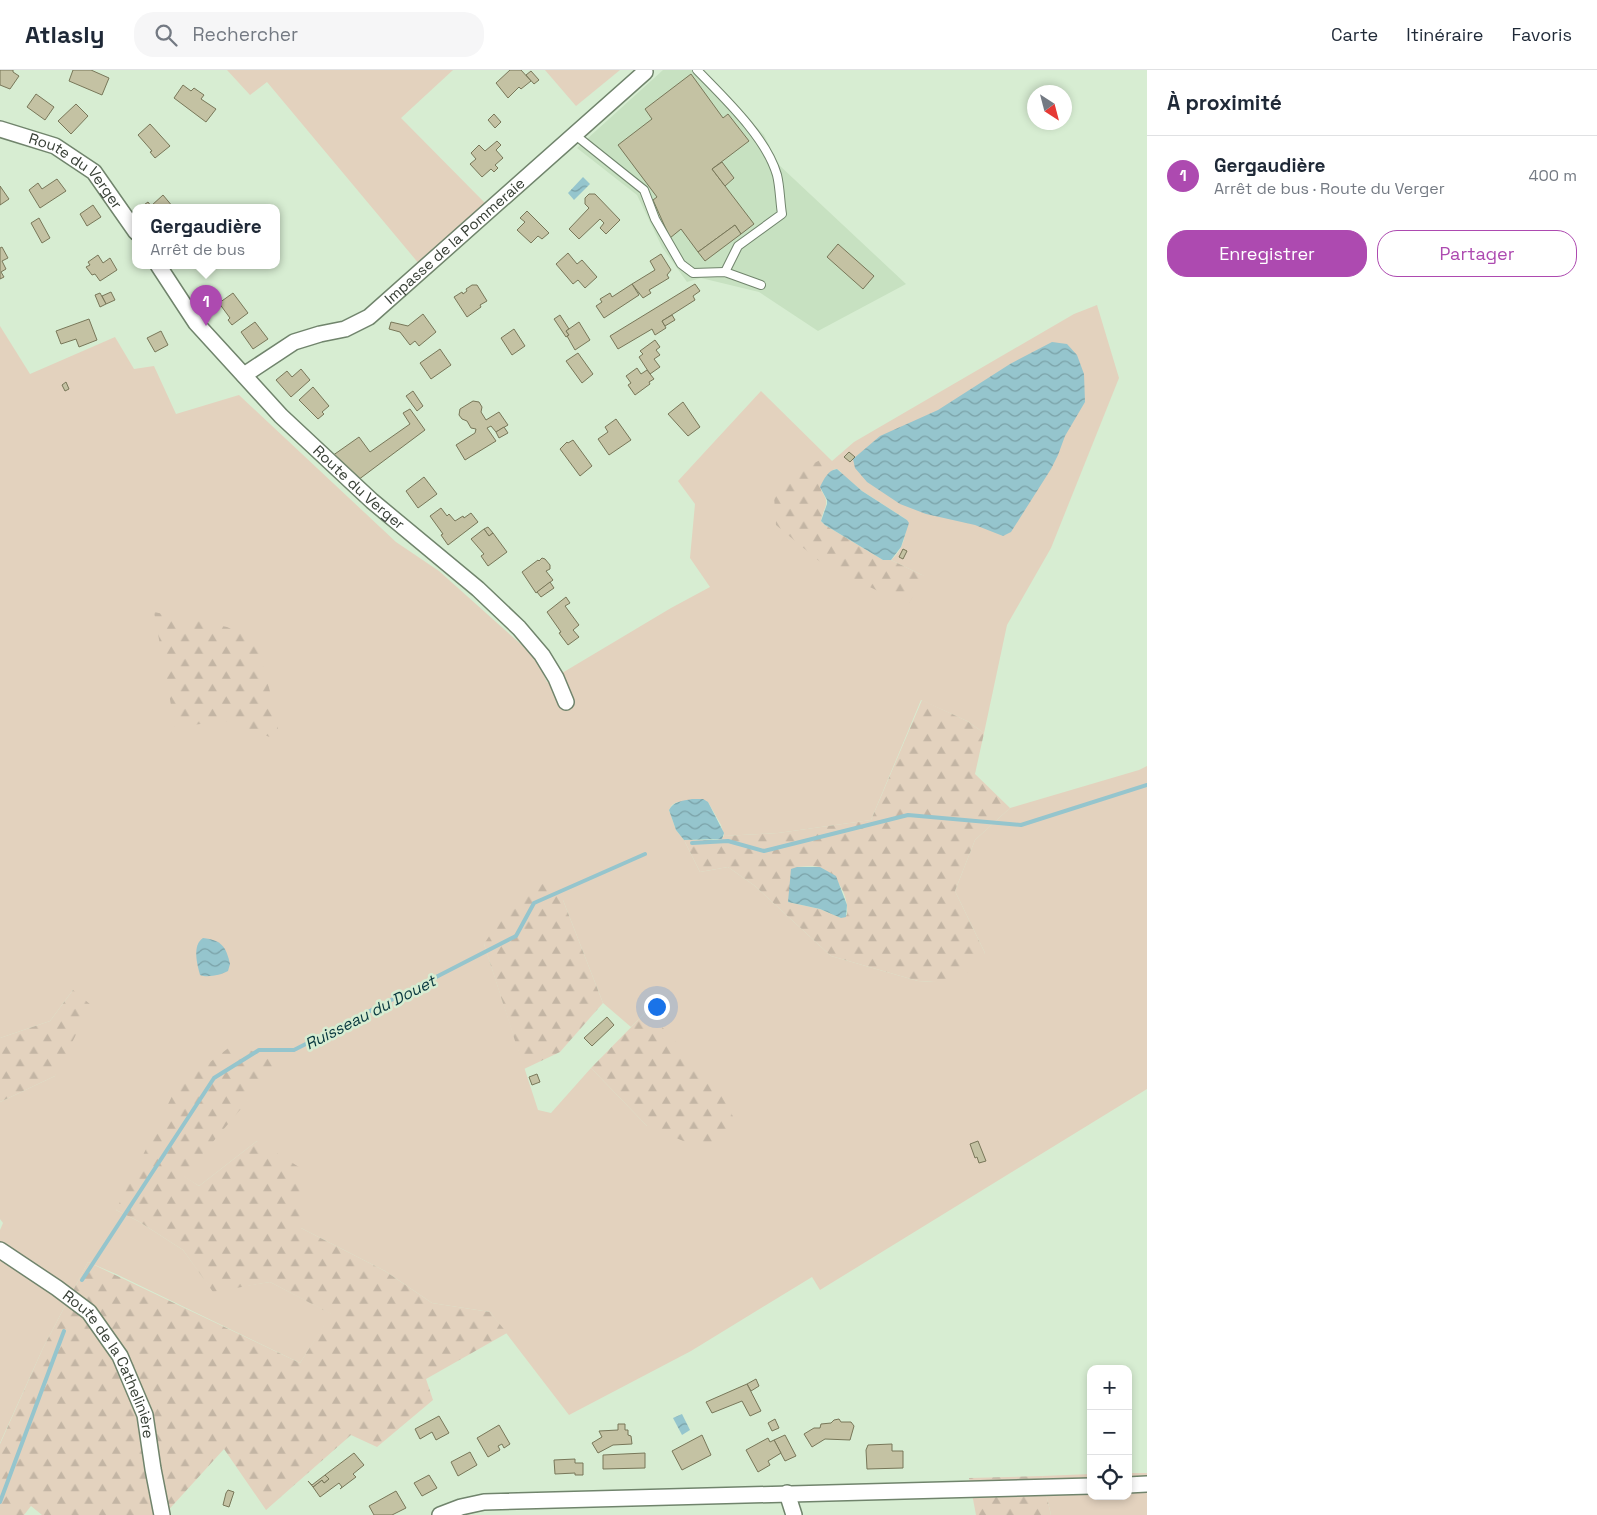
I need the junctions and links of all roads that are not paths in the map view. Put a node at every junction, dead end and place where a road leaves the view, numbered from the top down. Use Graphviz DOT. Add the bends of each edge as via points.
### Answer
graph roads {
  1 [pos="697,70"];
  2 [pos="646,71"];
  3 [pos="0,129"];
  4 [pos="574,134"];
  5 [pos="132,226"];
  6 [pos="161,269"];
  7 [pos="725,272"];
  8 [pos="761,285"];
  9 [pos="244,375"];
  10 [pos="566,702"];
  11 [pos="0,1250"];
  12 [pos="1132,1484"];
  13 [pos="1147,1484"];
  14 [pos="1087,1486"];
  15 [pos="787,1493"];
  16 [pos="162,1515"];
  17 [pos="440,1515"];
  18 [pos="794,1515"];
  1 -- 7 [label="lane" via="742,117 777,175 782,214 738,246"];
  2 -- 4 [label="street, Impasse de la Pommeraie"];
  3 -- 5 [label="street, Route du Verger" via="55,146 94,172"];
  4 -- 7 [label="lane" via="644,190 655,220 681,264 693,273"];
  4 -- 9 [label="street, Impasse de la Pommeraie" via="369,317 345,329 294,342"];
  6 -- 9 [label="street, Route du Verger" via="196,323"];
  7 -- 8 [label="lane"];
  9 -- 10 [label="street, Route du Verger" via="281,416 372,501 478,589 519,628 556,678"];
  11 -- 16 [label="street, Route de la Cathelinière" via="89,1312 120,1356 145,1415"];
  12 -- 13 [label="street"];
  14 -- 15 [label="street"];
  15 -- 17 [label="street" via="484,1502 461,1506"];
  15 -- 18 [label="street"];
}
